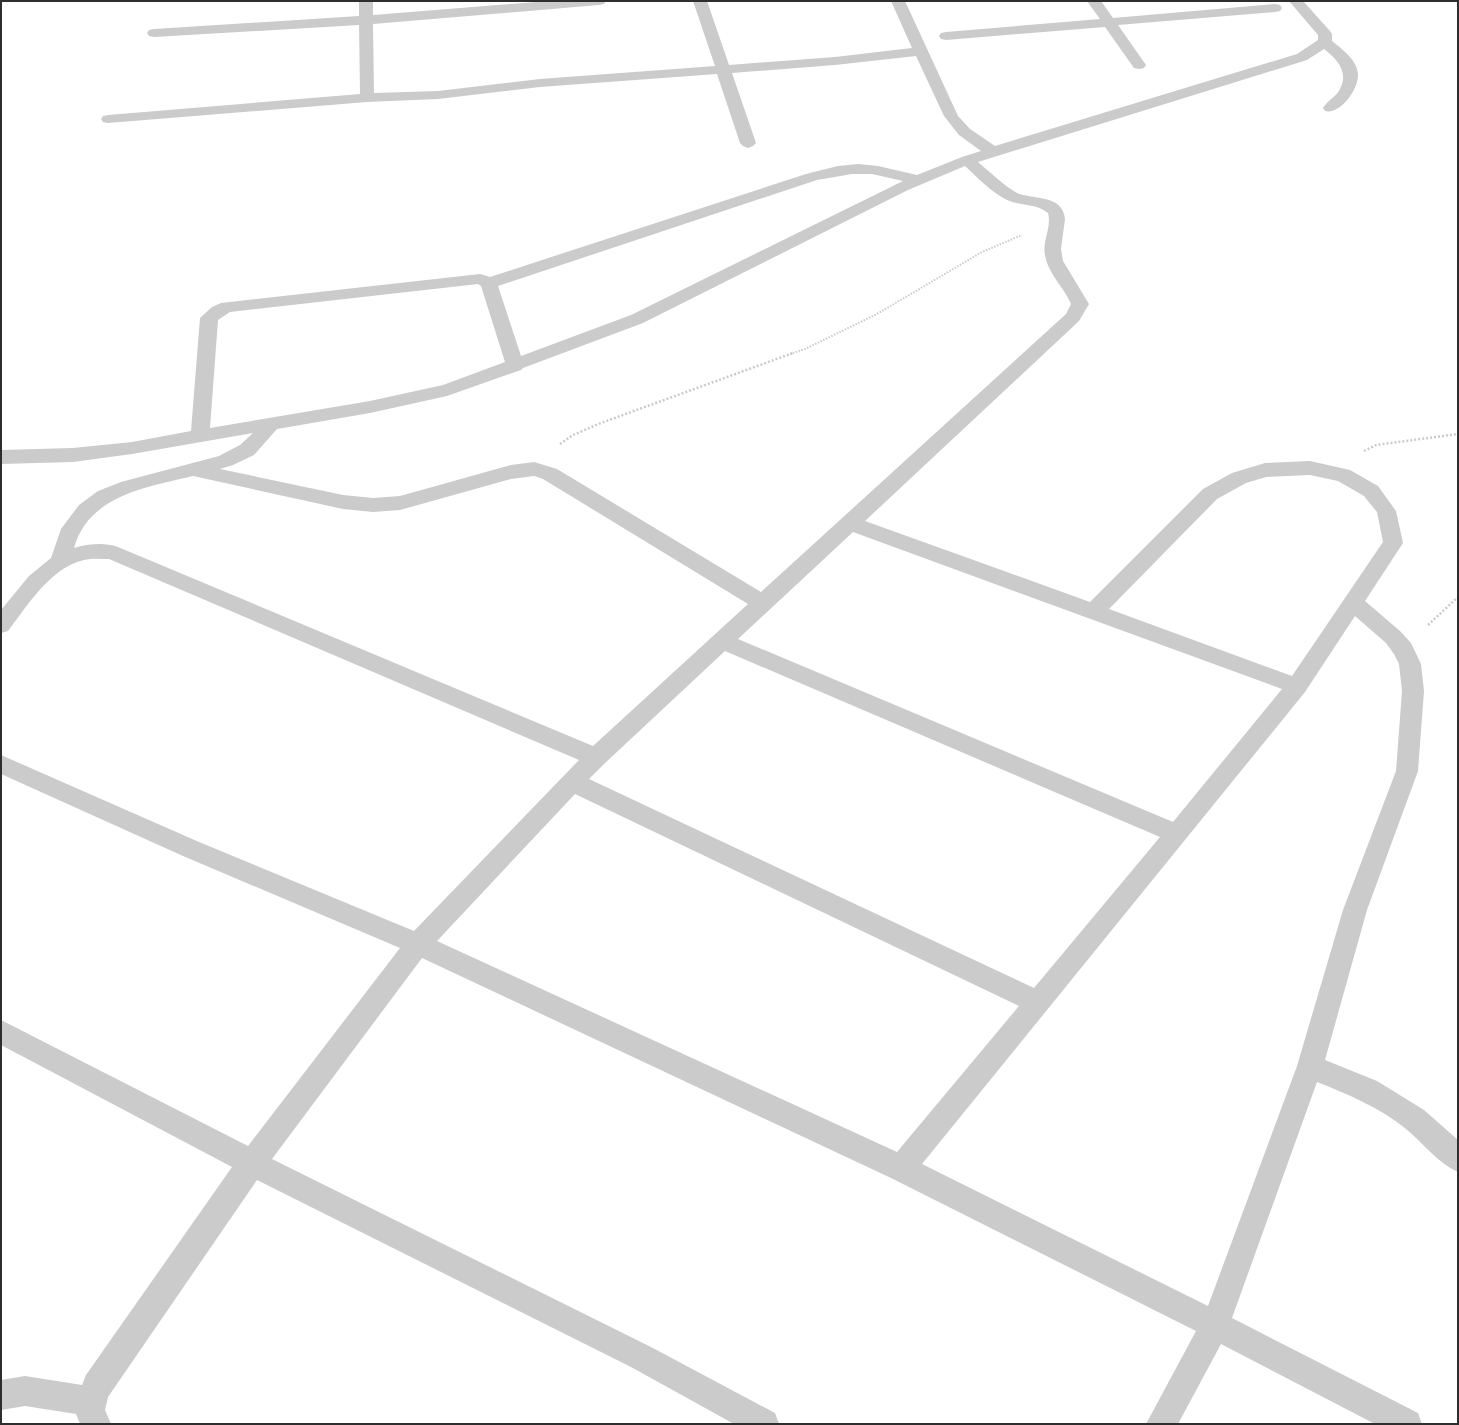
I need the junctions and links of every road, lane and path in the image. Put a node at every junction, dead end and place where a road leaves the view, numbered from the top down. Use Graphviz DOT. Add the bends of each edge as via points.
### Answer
graph roads {
  1 [pos="366,1"];
  2 [pos="599,1"];
  3 [pos="700,1"];
  4 [pos="898,1"];
  5 [pos="1094,1"];
  6 [pos="1296,1"];
  7 [pos="1275,8"];
  8 [pos="368,20"];
  9 [pos="1109,23"];
  10 [pos="154,32"];
  11 [pos="946,36"];
  12 [pos="1325,42"];
  13 [pos="921,51"];
  14 [pos="1139,65"];
  15 [pos="723,69"];
  16 [pos="367,98"];
  17 [pos="1330,108"];
  18 [pos="108,119"];
  19 [pos="748,143"];
  20 [pos="994,152"];
  21 [pos="967,160"];
  22 [pos="917,180"];
  23 [pos="1056,225"];
  24 [pos="489,283"];
  25 [pos="515,366"];
  26 [pos="272,424"];
  27 [pos="1458,434"];
  28 [pos="200,436"];
  29 [pos="1,457"];
  30 [pos="534,469"];
  31 [pos="194,470"];
  32 [pos="1343,475"];
  33 [pos="850,523"];
  34 [pos="60,561"];
  35 [pos="1458,597"];
  36 [pos="1353,602"];
  37 [pos="763,603"];
  38 [pos="1093,612"];
  39 [pos="1,625"];
  40 [pos="722,641"];
  41 [pos="1403,649"];
  42 [pos="1297,686"];
  43 [pos="596,757"];
  44 [pos="1,764"];
  45 [pos="572,782"];
  46 [pos="1177,834"];
  47 [pos="418,944"];
  48 [pos="1038,1002"];
  49 [pos="1,1032"];
  50 [pos="1310,1066"];
  51 [pos="1458,1158"];
  52 [pos="252,1163"];
  53 [pos="901,1168"];
  54 [pos="1215,1326"];
  55 [pos="1,1395"];
  56 [pos="93,1412"];
  57 [pos="764,1424"];
  58 [pos="1161,1424"];
  59 [pos="1407,1424"];
  1 -- 8 [label="street"];
  2 -- 8 [label="street"];
  3 -- 15 [label="street"];
  4 -- 13 [label="street"];
  5 -- 9 [label="street"];
  6 -- 12 [label="street" via="1325,34"];
  7 -- 9 [label="street"];
  8 -- 10 [label="street"];
  8 -- 16 [label="street"];
  9 -- 11 [label="street"];
  9 -- 14 [label="street"];
  12 -- 17 [label="street" via="1344,58 1351,74 1348,91"];
  12 -- 20 [label="street" via="1302,56"];
  13 -- 15 [label="street" via="835,61"];
  13 -- 20 [label="street" via="958,127"];
  15 -- 16 [label="street" via="540,83 438,95"];
  15 -- 19 [label="street"];
  16 -- 18 [label="street"];
  20 -- 21 [label="street"];
  21 -- 22 [label="street"];
  21 -- 23 [label="street" via="1012,196 1055,210 1058,216"];
  22 -- 24 [label="street" via="865,169 812,177"];
  22 -- 25 [label="street" via="637,319"];
  23 -- 30 [label="path" via="1037,229 982,252 877,314 805,348 574,435 549,452"];
  23 -- 33 [label="street" via="1053,253 1056,265 1077,294 1080,304 1073,317"];
  24 -- 25 [label="street"];
  24 -- 28 [label="street" via="480,279 468,279 218,310 209,318"];
  25 -- 26 [label="street" via="447,390 370,407"];
  26 -- 28 [label="street"];
  26 -- 31 [label="street" via="248,449 229,459"];
  27 -- 32 [label="path" via="1376,445 1362,452"];
  28 -- 29 [label="street" via="73,455"];
  30 -- 31 [label="street" via="512,472 400,503 373,505 343,502"];
  30 -- 37 [label="street" via="550,474"];
  31 -- 34 [label="street" via="140,482 108,494 87,509 70,529"];
  32 -- 36 [label="street" via="1371,491 1386,511 1393,543"];
  32 -- 38 [label="street" via="1310,468 1265,470 1238,478 1210,494"];
  33 -- 37 [label="street"];
  33 -- 38 [label="street"];
  34 -- 39 [label="street" via="47,570"];
  34 -- 43 [label="street" via="84,553 111,552"];
  35 -- 41 [label="path"];
  36 -- 41 [label="street"];
  36 -- 42 [label="street"];
  37 -- 40 [label="street"];
  38 -- 42 [label="street"];
  40 -- 43 [label="street"];
  40 -- 46 [label="street"];
  41 -- 50 [label="street" via="1410,664 1413,691 1407,772 1355,910"];
  42 -- 46 [label="street"];
  43 -- 45 [label="street"];
  44 -- 47 [label="street" via="191,849"];
  45 -- 47 [label="street"];
  45 -- 48 [label="street"];
  46 -- 48 [label="street"];
  47 -- 52 [label="street"];
  47 -- 53 [label="street"];
  48 -- 53 [label="street"];
  49 -- 52 [label="street"];
  50 -- 51 [label="street" via="1368,1090 1415,1119"];
  50 -- 54 [label="street"];
  52 -- 56 [label="street" via="97,1386"];
  52 -- 57 [label="street" via="641,1357"];
  53 -- 54 [label="street"];
  54 -- 58 [label="street"];
  54 -- 59 [label="street"];
  55 -- 56 [label="street" via="25,1391"];
}
